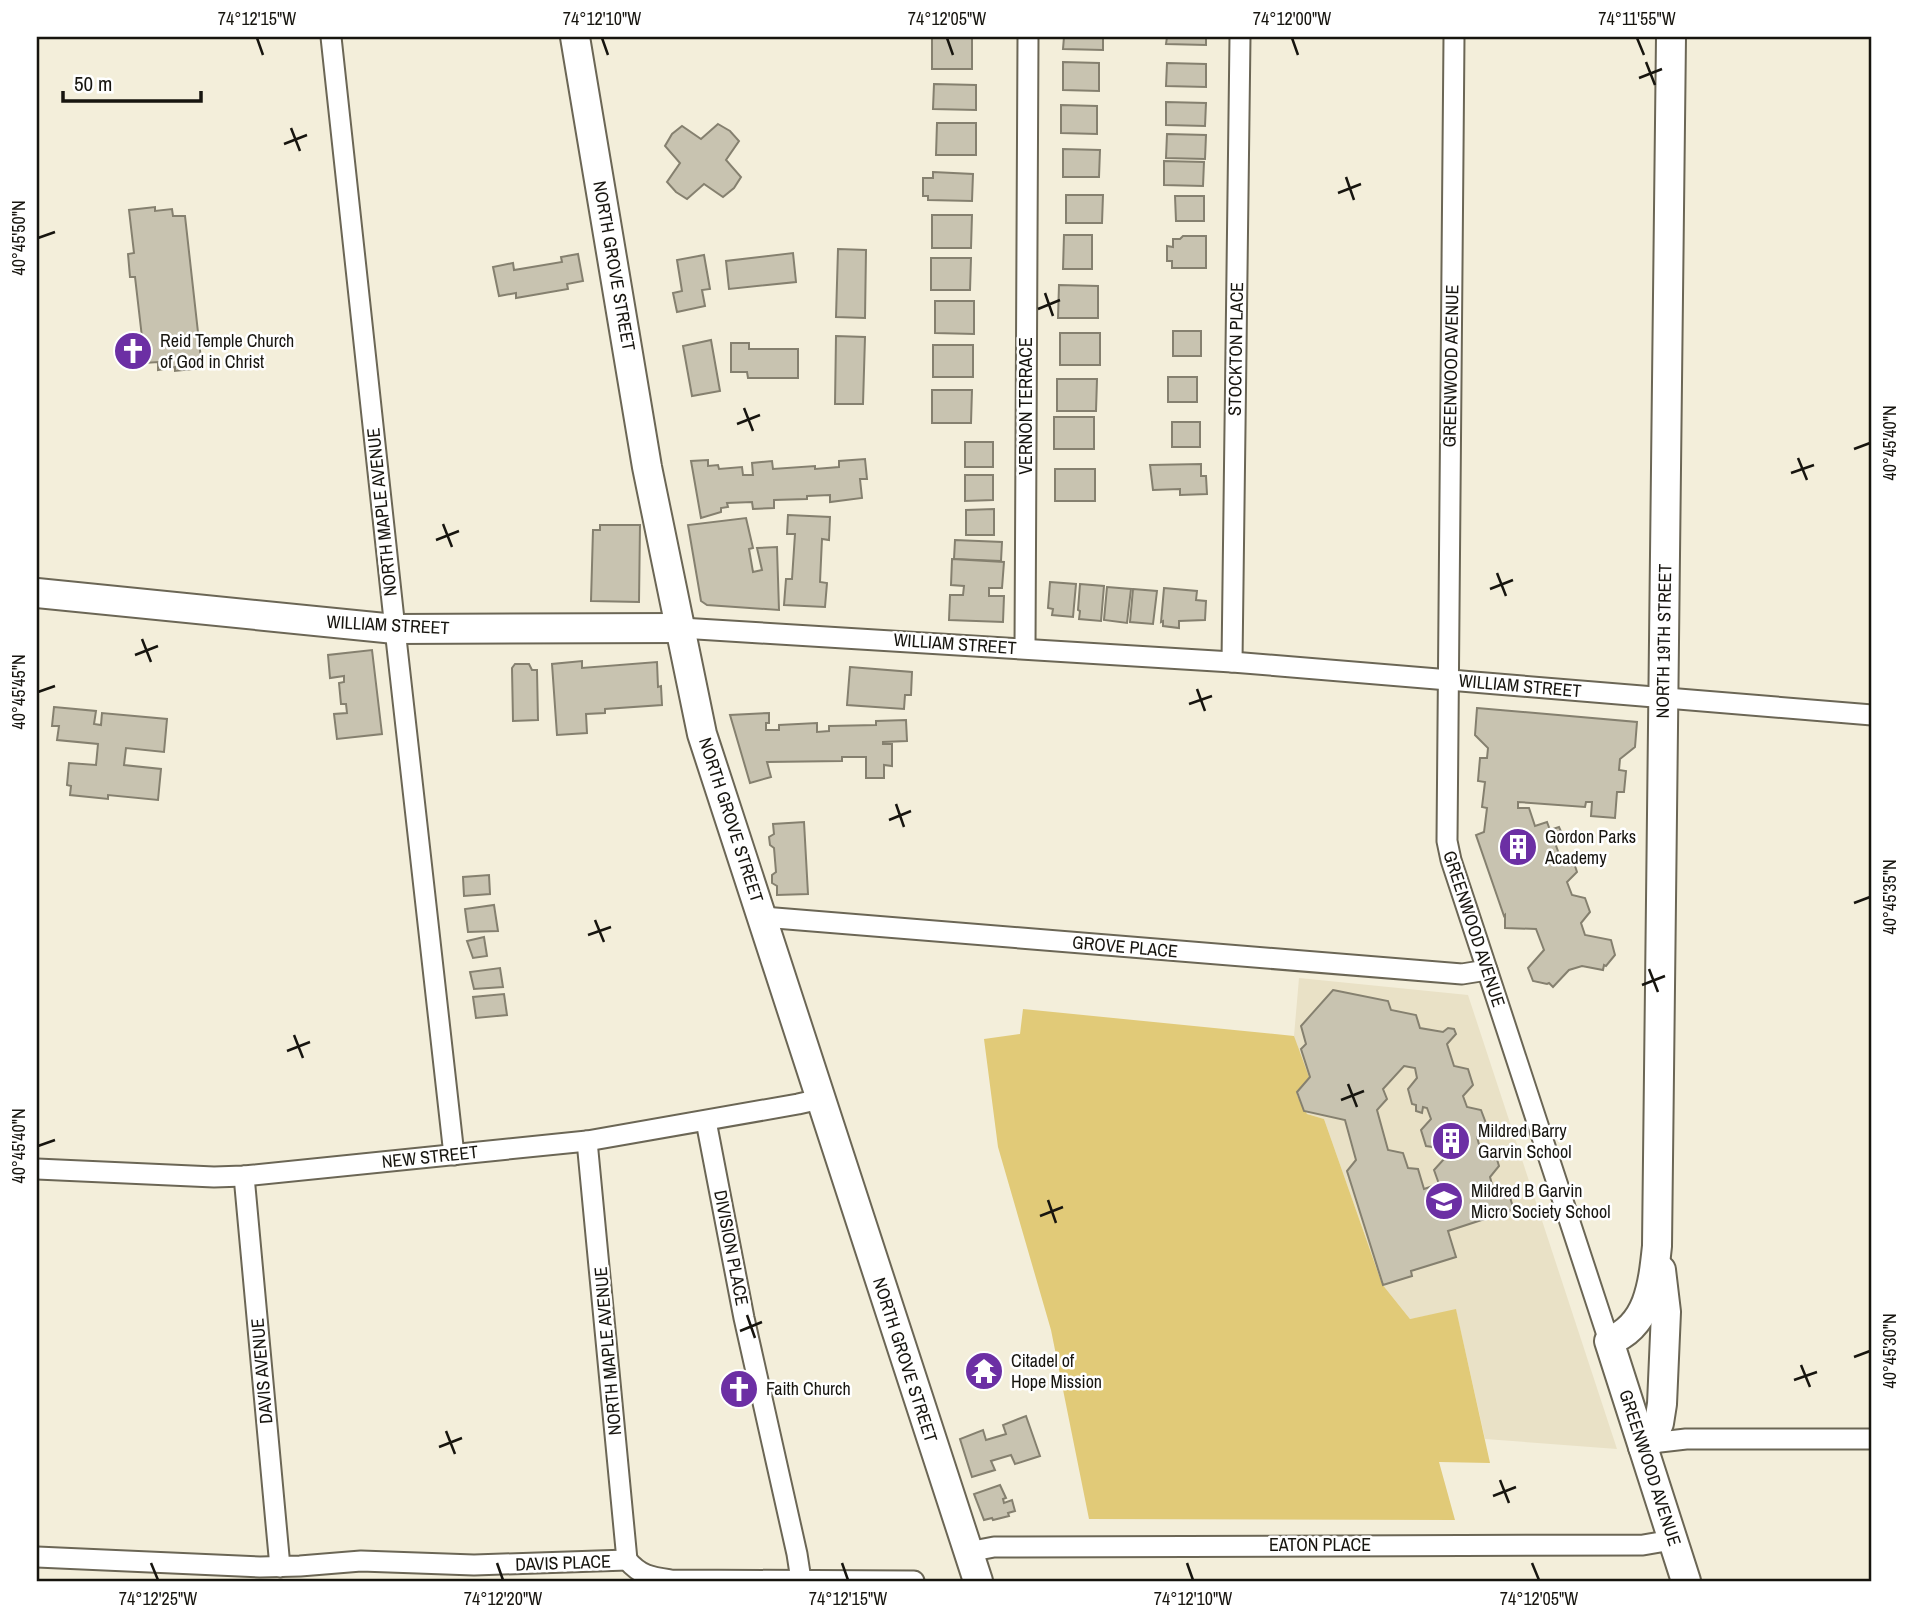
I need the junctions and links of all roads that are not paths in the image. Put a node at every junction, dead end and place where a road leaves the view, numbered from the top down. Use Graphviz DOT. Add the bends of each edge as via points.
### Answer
graph roads {
  1 [pos="331,37"];
  2 [pos="575,37"];
  3 [pos="1028,37"];
  4 [pos="1240,37"];
  5 [pos="1454,37"];
  6 [pos="1671,37"];
  7 [pos="37,593"];
  8 [pos="681,628"];
  9 [pos="394,629"];
  10 [pos="1025,648"];
  11 [pos="1233,662"];
  12 [pos="1447,680"];
  13 [pos="1663,698"];
  14 [pos="1872,716"];
  15 [pos="763,917"];
  16 [pos="1487,970"];
  17 [pos="820,1099"];
  18 [pos="706,1121"];
  19 [pos="587,1141"];
  20 [pos="454,1155"];
  21 [pos="37,1169"];
  22 [pos="244,1176"];
  23 [pos="1657,1246"];
  24 [pos="1609,1341"];
  25 [pos="1872,1439"];
  26 [pos="1643,1447"];
  27 [pos="1672,1540"];
  28 [pos="968,1552"];
  29 [pos="37,1557"];
  30 [pos="627,1560"];
  31 [pos="280,1567"];
  32 [pos="801,1580"];
  33 [pos="914,1581"];
  34 [pos="978,1581"];
  35 [pos="1686,1581"];
  1 -- 9 [label="street, NORTH MAPLE AVENUE"];
  2 -- 8 [label="street, NORTH GROVE STREET" via="647,467"];
  3 -- 10 [label="street, VERNON TERRACE"];
  4 -- 11 [label="street, STOCKTON PLACE"];
  5 -- 12 [label="street, GREENWOOD AVENUE"];
  6 -- 13 [label="street, NORTH 19TH STREET"];
  7 -- 9 [label="street, WILLIAM STREET"];
  8 -- 9 [label="street, WILLIAM STREET"];
  8 -- 10 [label="street, WILLIAM STREET"];
  8 -- 15 [label="street, NORTH GROVE STREET" via="702,734"];
  9 -- 20 [label="street, NORTH MAPLE AVENUE"];
  10 -- 11 [label="street, WILLIAM STREET"];
  11 -- 12 [label="street, WILLIAM STREET"];
  12 -- 13 [label="street, WILLIAM STREET"];
  12 -- 16 [label="street, GREENWOOD AVENUE" via="1447,841"];
  13 -- 14 [label="street, WILLIAM STREET"];
  13 -- 23 [label="street, NORTH 19TH STREET"];
  15 -- 16 [label="street, GROVE PLACE" via="1462,974"];
  15 -- 17 [label="street, NORTH GROVE STREET"];
  16 -- 24 [label="street, GREENWOOD AVENUE"];
  17 -- 18 [label="street, NEW STREET"];
  17 -- 28 [label="street, NORTH GROVE STREET"];
  18 -- 19 [label="street, NEW STREET"];
  18 -- 32 [label="street, DIVISION PLACE"];
  19 -- 20 [label="street, NEW STREET"];
  19 -- 30 [label="street, NORTH MAPLE AVENUE"];
  20 -- 22 [label="street, NEW STREET"];
  21 -- 22 [label="street, NEW STREET"];
  22 -- 31 [label="street, DAVIS AVENUE"];
  23 -- 24 [label="street, NORTH 19TH STREET" via="1639,1318 1627,1333"];
  23 -- 26 [label="street, NORTH 19TH STREET" via="1666,1312 1662,1404 1655,1432"];
  24 -- 26 [label="street, GREENWOOD AVENUE"];
  25 -- 26 [label="street" via="1686,1439"];
  26 -- 27 [label="street, GREENWOOD AVENUE"];
  27 -- 28 [label="street, EATON PLACE" via="1643,1545 994,1547"];
  27 -- 35 [label="street, GREENWOOD AVENUE"];
  28 -- 34 [label="street, NORTH GROVE STREET"];
  29 -- 31 [label="street, DAVIS PLACE"];
  30 -- 31 [label="street, DAVIS PLACE" via="474,1565 361,1561"];
  30 -- 32 [label="street" via="636,1571 671,1580"];
  32 -- 33 [label="street"];
}
